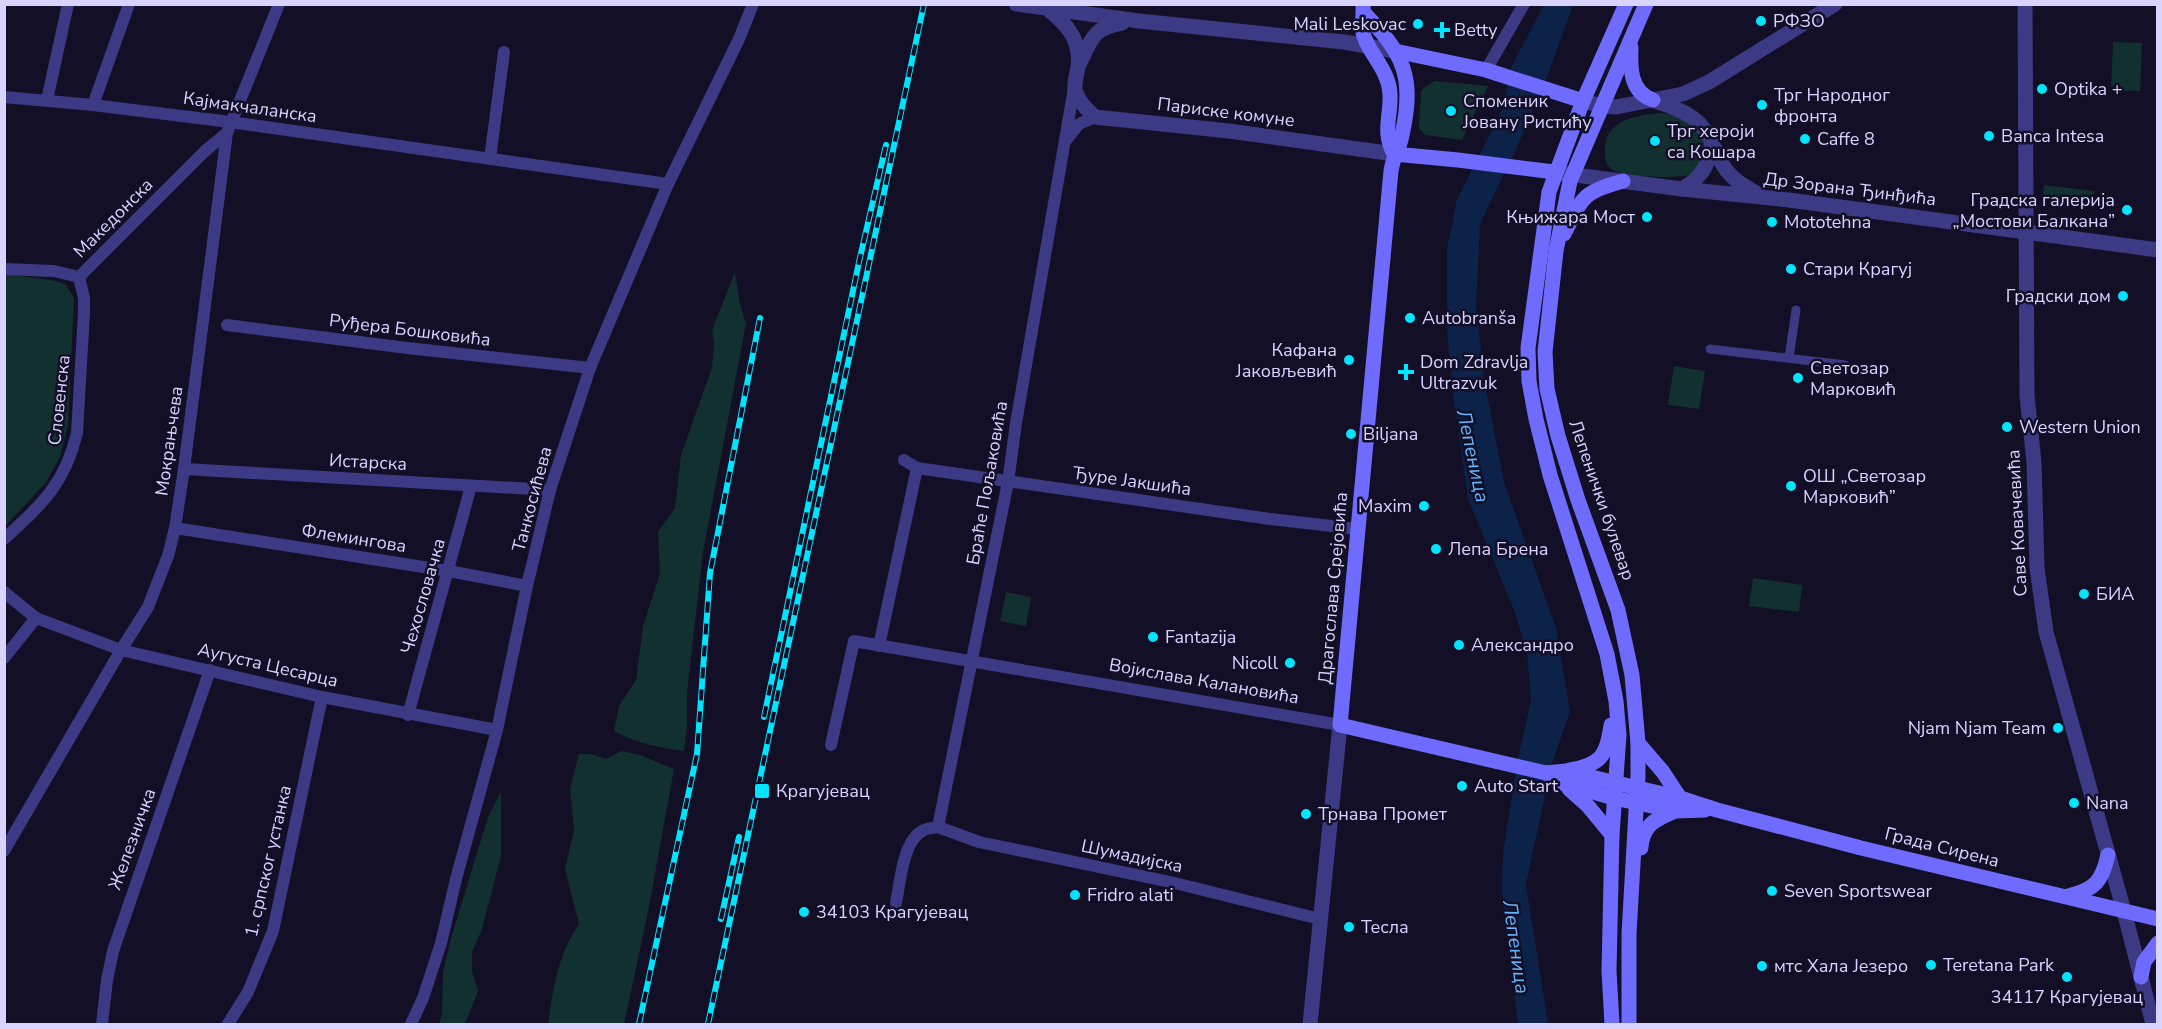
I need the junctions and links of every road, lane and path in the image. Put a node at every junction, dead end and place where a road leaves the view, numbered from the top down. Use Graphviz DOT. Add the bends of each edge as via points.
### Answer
graph roads {
  1 [pos="68,4"];
  2 [pos="129,4"];
  3 [pos="279,4"];
  4 [pos="753,4"];
  5 [pos="1016,4"];
  6 [pos="1524,4"];
  7 [pos="1626,4"];
  8 [pos="1646,4"];
  9 [pos="1835,4"];
  10 [pos="2025,4"];
  11 [pos="1363,8"];
  12 [pos="1043,9"];
  13 [pos="1138,21"];
  14 [pos="1631,40"];
  15 [pos="1369,46"];
  16 [pos="1395,51"];
  17 [pos="504,52"];
  18 [pos="1435,58"];
  19 [pos="1078,65"];
  20 [pos="1490,72"];
  21 [pos="1406,73"];
  22 [pos="1074,88"];
  23 [pos="1390,95"];
  24 [pos="4,97"];
  25 [pos="47,100"];
  26 [pos="1653,100"];
  27 [pos="1583,101"];
  28 [pos="93,105"];
  29 [pos="1602,106"];
  30 [pos="1095,117"];
  31 [pos="229,128"];
  32 [pos="1713,140"];
  33 [pos="1065,143"];
  34 [pos="1394,154"];
  35 [pos="490,159"];
  36 [pos="1554,172"];
  37 [pos="1573,175"];
  38 [pos="1623,182"];
  39 [pos="668,184"];
  40 [pos="1682,189"];
  41 [pos="1763,197"];
  42 [pos="2025,231"];
  43 [pos="2157,250"];
  44 [pos="1556,251"];
  45 [pos="4,269"];
  46 [pos="79,277"];
  47 [pos="1796,309"];
  48 [pos="227,325"];
  49 [pos="1710,349"];
  50 [pos="1789,358"];
  51 [pos="1845,365"];
  52 [pos="590,368"];
  53 [pos="904,460"];
  54 [pos="917,468"];
  55 [pos="184,469"];
  56 [pos="1008,482"];
  57 [pos="471,486"];
  58 [pos="550,490"];
  59 [pos="175,528"];
  60 [pos="1358,529"];
  61 [pos="4,539"];
  62 [pos="449,571"];
  63 [pos="527,586"];
  64 [pos="4,592"];
  65 [pos="36,618"];
  66 [pos="879,646"];
  67 [pos="121,650"];
  68 [pos="4,658"];
  69 [pos="972,661"];
  70 [pos="210,670"];
  71 [pos="322,697"];
  72 [pos="1616,701"];
  73 [pos="408,714"];
  74 [pos="1340,725"];
  75 [pos="497,730"];
  76 [pos="1638,743"];
  77 [pos="831,745"];
  78 [pos="1564,777"];
  79 [pos="1614,791"];
  80 [pos="1637,796"];
  81 [pos="1678,804"];
  82 [pos="938,827"];
  83 [pos="1612,835"];
  84 [pos="4,851"];
  85 [pos="2108,855"];
  86 [pos="1631,882"];
  87 [pos="2063,897"];
  88 [pos="896,903"];
  89 [pos="2124,911"];
  90 [pos="1320,919"];
  91 [pos="2157,919"];
  92 [pos="2157,943"];
  93 [pos="2141,977"];
  94 [pos="102,1024"];
  95 [pos="228,1024"];
  96 [pos="411,1024"];
  97 [pos="1310,1024"];
  98 [pos="1612,1024"];
  99 [pos="1629,1024"];
  100 [pos="2153,1024"];
  1 -- 25 [label="street"];
  2 -- 28 [label="street"];
  3 -- 31 [label="street, Мокрањчева"];
  4 -- 39 [label="street, Танкосићева"];
  5 -- 12 [label="street"];
  6 -- 20 [label="street"];
  7 -- 27 [label="main road, Лепенички булевар"];
  8 -- 14 [label="main road, Лепенички булевар"];
  9 -- 26 [label="street" via="1709,82 1683,94"];
  10 -- 42 [label="street, Саве Ковачевића"];
  11 -- 15 [label="main road, Драгослава Срејовића" via="1362,26"];
  11 -- 16 [label="main road, Драгослава Срејовића"];
  12 -- 13 [label="street"];
  12 -- 19 [label="street" via="1070,29 1077,45"];
  13 -- 15 [label="street"];
  13 -- 19 [label="street" via="1102,27"];
  14 -- 26 [label="main road" via="1634,83"];
  14 -- 29 [label="main road, Лепенички булевар"];
  15 -- 16 [label="street"];
  15 -- 23 [label="main road, Драгослава Срејовића" via="1384,71"];
  16 -- 18 [label="main road"];
  16 -- 21 [label="main road, Драгослава Срејовића"];
  17 -- 35 [label="street"];
  18 -- 20 [label="main road"];
  18 -- 21 [label="main road"];
  19 -- 22 [label="street"];
  20 -- 27 [label="main road"];
  21 -- 23 [label="main road"];
  21 -- 34 [label="main road, Драгослава Срејовића" via="1402,136"];
  22 -- 30 [label="street"];
  22 -- 33 [label="street, Браће Пољаковића"];
  23 -- 34 [label="main road, Драгослава Срејовића" via="1387,138"];
  24 -- 25 [label="street, Кајмакчаланска"];
  25 -- 28 [label="street, Кајмакчаланска"];
  26 -- 29 [label="street"];
  26 -- 32 [label="street" via="1694,119"];
  27 -- 29 [label="street"];
  27 -- 36 [label="main road, Лепенички булевар"];
  28 -- 31 [label="street, Кајмакчаланска"];
  29 -- 37 [label="main road, Лепенички булевар"];
  30 -- 33 [label="street" via="1074,129"];
  30 -- 34 [label="street, Париске комуне"];
  31 -- 35 [label="street, Кајмакчаланска"];
  31 -- 46 [label="street, Македонска"];
  31 -- 55 [label="street, Мокрањчева"];
  32 -- 40 [label="street" via="1703,172"];
  32 -- 41 [label="street" via="1730,175"];
  33 -- 56 [label="street, Браће Пољаковића"];
  34 -- 36 [label="main road"];
  34 -- 60 [label="main road, Драгослава Срејовића"];
  35 -- 39 [label="street, Кајмакчаланска"];
  36 -- 37 [label="street, Др Зорана Ђинђића"];
  36 -- 72 [label="main road, Лепенички булевар" via="1530,325 1529,381 1550,475 1604,644"];
  37 -- 38 [label="street, Др Зорана Ђинђића"];
  37 -- 44 [label="main road, Лепенички булевар"];
  38 -- 40 [label="street, Др Зорана Ђинђића"];
  38 -- 44 [label="main road" via="1599,188 1584,198"];
  39 -- 52 [label="street, Танкосићева"];
  40 -- 41 [label="street, Др Зорана Ђинђића"];
  41 -- 42 [label="street, Др Зорана Ђинђића"];
  42 -- 43 [label="street, Др Зорана Ђинђића"];
  42 -- 85 [label="street, Саве Ковачевића" via="2027,396 2040,600"];
  44 -- 76 [label="main road, Лепенички булевар" via="1546,342 1547,389 1569,474 1618,610 1632,675"];
  45 -- 46 [label="street, Македонска" via="54,271"];
  46 -- 61 [label="street, Словенска" via="84,313 74,447 58,484"];
  47 -- 50 [label="street"];
  48 -- 52 [label="street, Руђера Бошковића"];
  49 -- 50 [label="street"];
  50 -- 51 [label="street"];
  52 -- 58 [label="street, Танкосићева"];
  53 -- 54 [label="street, Ђуре Јакшића"];
  54 -- 56 [label="street, Ђуре Јакшића"];
  54 -- 66 [label="street"];
  55 -- 57 [label="street, Истарска"];
  55 -- 59 [label="street, Мокрањчева"];
  56 -- 60 [label="street, Ђуре Јакшића"];
  56 -- 69 [label="street, Браће Пољаковића"];
  57 -- 58 [label="street, Истарска"];
  57 -- 62 [label="street, Чехословачка"];
  58 -- 63 [label="street, Танкосићева"];
  59 -- 62 [label="street, Флемингова"];
  59 -- 67 [label="street, Мокрањчева" via="156,589"];
  60 -- 74 [label="main road, Драгослава Срејовића"];
  62 -- 63 [label="street, Флемингова"];
  62 -- 73 [label="street, Чехословачка"];
  63 -- 75 [label="street, Танкосићева"];
  64 -- 65 [label="street"];
  65 -- 67 [label="street, Аугуста Цесарца"];
  65 -- 68 [label="street"];
  66 -- 69 [label="street, Војислава Калановића"];
  66 -- 77 [label="street, Војислава Калановића" via="854,641"];
  67 -- 70 [label="street, Аугуста Цесарца"];
  67 -- 84 [label="street, Мокрањчева"];
  69 -- 74 [label="street, Војислава Калановића"];
  69 -- 82 [label="street, Браће Пољаковића"];
  70 -- 71 [label="street, Аугуста Цесарца"];
  70 -- 94 [label="street, Железничка" via="113,951"];
  71 -- 73 [label="street, Аугуста Цесарца"];
  71 -- 95 [label="street, 1. српског устанка" via="273,931 248,992"];
  72 -- 78 [label="main road" via="1604,753 1595,763"];
  72 -- 79 [label="main road, Лепенички булевар" via="1619,735"];
  73 -- 75 [label="street, Аугуста Цесарца"];
  74 -- 78 [label="main road, Војислава Калановића"];
  74 -- 90 [label="street, Драгослава Срејовића"];
  75 -- 96 [label="street, Танкосићева" via="441,943"];
  76 -- 80 [label="main road, Лепенички булевар"];
  76 -- 81 [label="main road" via="1663,772"];
  78 -- 79 [label="main road, Војислава Калановића"];
  78 -- 83 [label="main road"];
  79 -- 80 [label="main road, Града Сирена"];
  79 -- 83 [label="main road, Лепенички булевар"];
  80 -- 81 [label="main road, Града Сирена"];
  80 -- 86 [label="main road, Лепенички булевар"];
  81 -- 86 [label="main road" via="1645,830"];
  81 -- 87 [label="main road, Града Сирена" via="1717,810"];
  82 -- 88 [label="street" via="914,837"];
  82 -- 90 [label="street, Шумадијска" via="979,842 1175,883"];
  83 -- 98 [label="main road, Лепенички булевар"];
  85 -- 87 [label="main road" via="2099,881 2089,889"];
  85 -- 89 [label="street, Саве Ковачевића"];
  86 -- 99 [label="main road, Лепенички булевар"];
  87 -- 89 [label="main road, Града Сирена"];
  89 -- 91 [label="main road, Града Сирена"];
  89 -- 93 [label="street, Саве Ковачевића"];
  90 -- 97 [label="street, Драгослава Срејовића"];
  92 -- 93 [label="main road" via="2144,962"];
  93 -- 100 [label="street, Саве Ковачевића"];
}
